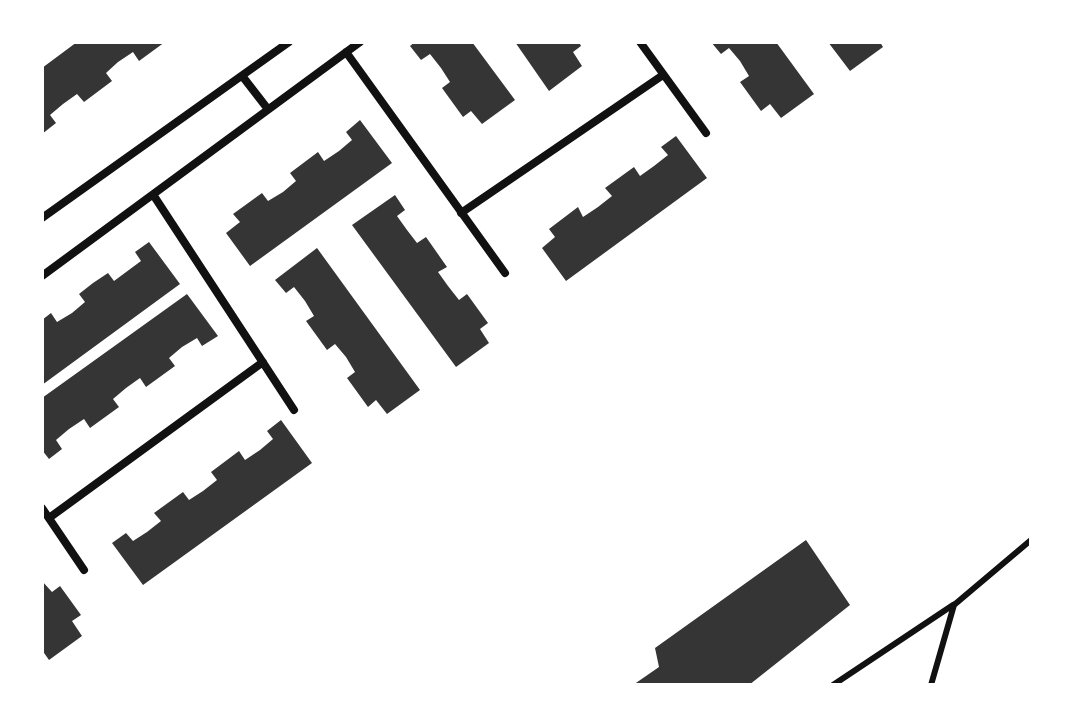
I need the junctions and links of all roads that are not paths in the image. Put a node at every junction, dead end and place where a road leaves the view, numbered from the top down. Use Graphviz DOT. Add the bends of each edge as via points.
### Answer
graph roads {
  1 [pos="289,42"];
  2 [pos="360,42"];
  3 [pos="640,42"];
  4 [pos="346,52"];
  5 [pos="663,75"];
  6 [pos="243,77"];
  7 [pos="267,108"];
  8 [pos="706,133"];
  9 [pos="154,196"];
  10 [pos="461,213"];
  11 [pos="42,218"];
  12 [pos="505,273"];
  13 [pos="42,276"];
  14 [pos="263,362"];
  15 [pos="294,410"];
  16 [pos="42,508"];
  17 [pos="49,518"];
  18 [pos="1031,540"];
  19 [pos="84,570"];
  20 [pos="954,605"];
  21 [pos="833,685"];
  22 [pos="931,685"];
  1 -- 6 [label="street"];
  2 -- 4 [label="street"];
  3 -- 5 [label="street"];
  4 -- 7 [label="street"];
  4 -- 10 [label="street"];
  5 -- 8 [label="street"];
  5 -- 10 [label="street"];
  6 -- 7 [label="street"];
  6 -- 11 [label="street"];
  7 -- 9 [label="street"];
  9 -- 13 [label="street"];
  9 -- 14 [label="street"];
  10 -- 12 [label="street"];
  14 -- 15 [label="street"];
  14 -- 17 [label="street"];
  16 -- 17 [label="street"];
  17 -- 19 [label="street"];
  18 -- 20 [label="lane"];
  20 -- 21 [label="lane"];
  20 -- 22 [label="lane"];
}
